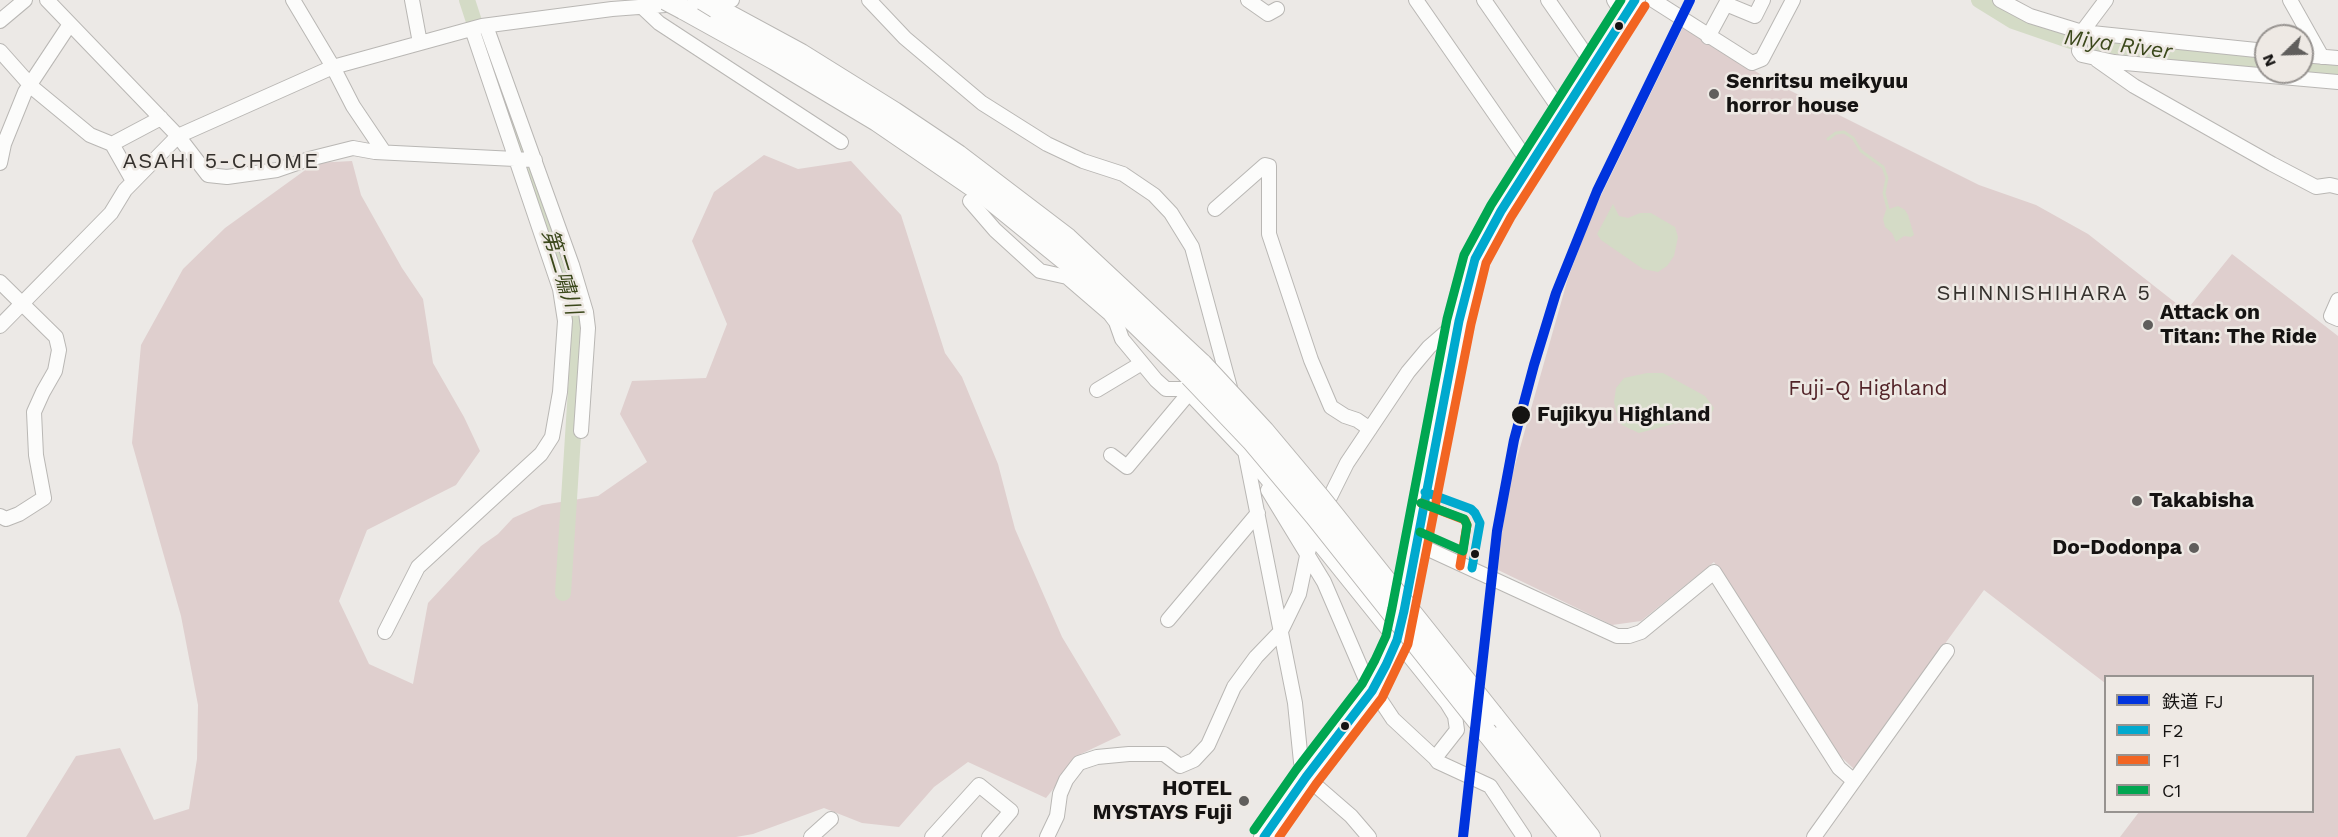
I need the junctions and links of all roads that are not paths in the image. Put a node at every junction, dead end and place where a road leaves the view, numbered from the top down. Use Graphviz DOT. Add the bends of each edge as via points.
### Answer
graph roads {
  1 [pos="25,0"];
  2 [pos="47,0"];
  3 [pos="292,0"];
  4 [pos="412,0"];
  5 [pos="595,0"];
  6 [pos="869,0"];
  7 [pos="1248,0"];
  8 [pos="1416,0"];
  9 [pos="1484,0"];
  10 [pos="1548,0"];
  11 [pos="1653,0"];
  12 [pos="1763,0"];
  13 [pos="1793,0"];
  14 [pos="2000,0"];
  15 [pos="2106,0"];
  16 [pos="2290,0"];
  17 [pos="1727,2"];
  18 [pos="717,3"];
  19 [pos="674,5"];
  20 [pos="1624,5"];
  21 [pos="642,7"];
  22 [pos="612,9"];
  23 [pos="1277,9"];
  24 [pos="0,21"];
  25 [pos="70,24"];
  26 [pos="480,27"];
  27 [pos="2082,34"];
  28 [pos="1708,37"];
  29 [pos="420,43"];
  30 [pos="2254,50"];
  31 [pos="0,51"];
  32 [pos="2314,56"];
  33 [pos="2093,57"];
  34 [pos="2322,57"];
  35 [pos="2338,58"];
  36 [pos="1593,65"];
  37 [pos="333,67"];
  38 [pos="2338,82"];
  39 [pos="31,85"];
  40 [pos="1563,114"];
  41 [pos="161,117"];
  42 [pos="178,136"];
  43 [pos="841,142"];
  44 [pos="112,144"];
  45 [pos="384,152"];
  46 [pos="525,160"];
  47 [pos="0,163"];
  48 [pos="1531,166"];
  49 [pos="134,182"];
  50 [pos="2338,187"];
  51 [pos="969,201"];
  52 [pos="1215,209"];
  53 [pos="0,282"];
  54 [pos="2338,300"];
  55 [pos="22,304"];
  56 [pos="2338,319"];
  57 [pos="1459,321"];
  58 [pos="0,326"];
  59 [pos="1142,363"];
  60 [pos="1194,377"];
  61 [pos="1097,390"];
  62 [pos="1370,429"];
  63 [pos="581,431"];
  64 [pos="1247,454"];
  65 [pos="1111,455"];
  66 [pos="1261,472"];
  67 [pos="1258,513"];
  68 [pos="0,516"];
  69 [pos="1313,535"];
  70 [pos="1415,543"];
  71 [pos="1307,556"];
  72 [pos="1168,620"];
  73 [pos="1281,631"];
  74 [pos="385,632"];
  75 [pos="1397,640"];
  76 [pos="1947,651"];
  77 [pos="1367,682"];
  78 [pos="1379,698"];
  79 [pos="1491,724"];
  80 [pos="1435,758"];
  81 [pos="1305,777"];
  82 [pos="1854,781"];
  83 [pos="1527,784"];
  84 [pos="831,819"];
  85 [pos="811,837"];
  86 [pos="932,837"];
  87 [pos="989,837"];
  88 [pos="1047,837"];
  89 [pos="1264,837"];
  90 [pos="1369,837"];
  91 [pos="1524,837"];
  92 [pos="1564,837"];
  93 [pos="1570,837"];
  94 [pos="1590,837"];
  95 [pos="1814,837"];
  1 -- 24 [label="street"];
  2 -- 25 [label="street"];
  3 -- 37 [label="street"];
  4 -- 29 [label="street"];
  5 -- 22 [label="street"];
  6 -- 64 [label="street" via="905,38 982,103 1047,144 1123,174 1154,195 1170,213 1192,247"];
  7 -- 23 [label="street" via="1268,14"];
  8 -- 48 [label="street"];
  9 -- 40 [label="street"];
  10 -- 36 [label="street"];
  11 -- 28 [label="street"];
  12 -- 17 [label="street" via="1755,16"];
  13 -- 28 [label="street" via="1762,59 1752,63"];
  14 -- 27 [label="street" via="2030,16"];
  15 -- 27 [label="street"];
  16 -- 34 [label="street"];
  17 -- 28 [label="street"];
  18 -- 21 [label="street"];
  18 -- 60 [label="highway" via="894,112 1067,238"];
  19 -- 60 [label="highway" via="867,115 985,195 1097,286"];
  20 -- 36 [label="highway"];
  21 -- 22 [label="street"];
  21 -- 43 [label="street" via="659,23"];
  22 -- 26 [label="street"];
  25 -- 39 [label="street"];
  25 -- 41 [label="street"];
  26 -- 29 [label="street"];
  26 -- 46 [label="street"];
  27 -- 30 [label="street"];
  27 -- 33 [label="street" via="2079,51"];
  29 -- 37 [label="street"];
  31 -- 39 [label="street"];
  32 -- 34 [label="street"];
  33 -- 38 [label="street"];
  33 -- 50 [label="street" via="2134,86 2272,164 2316,187"];
  34 -- 35 [label="street"];
  36 -- 40 [label="highway"];
  37 -- 42 [label="street"];
  37 -- 45 [label="street"];
  39 -- 44 [label="street" via="90,135"];
  39 -- 47 [label="street" via="4,144"];
  40 -- 48 [label="highway"];
  41 -- 42 [label="street"];
  41 -- 44 [label="street"];
  42 -- 45 [label="street" via="208,175 228,177 277,170 352,148"];
  42 -- 49 [label="street"];
  44 -- 49 [label="street"];
  45 -- 46 [label="street"];
  46 -- 63 [label="street" via="572,265 586,312"];
  46 -- 74 [label="street" via="565,321 563,370 552,437 541,454 417,567"];
  48 -- 57 [label="highway" via="1475,259"];
  49 -- 55 [label="street" via="111,213"];
  51 -- 59 [label="street" via="1040,271 1067,277 1110,314 1122,339"];
  52 -- 62 [label="street" via="1265,165 1269,166 1269,234 1311,360 1331,407"];
  53 -- 55 [label="street"];
  54 -- 56 [label="street" via="2331,316"];
  55 -- 58 [label="street"];
  55 -- 68 [label="street" via="56,337 59,350 55,371 34,412 44,498 19,514 6,519"];
  57 -- 62 [label="street" via="1408,372"];
  57 -- 70 [label="highway"];
  59 -- 60 [label="street" via="1166,389 1182,389"];
  59 -- 61 [label="street"];
  60 -- 64 [label="street"];
  60 -- 65 [label="street" via="1127,467"];
  60 -- 79 [label="highway, bridge"];
  62 -- 69 [label="street" via="1331,492"];
  64 -- 66 [label="street"];
  64 -- 67 [label="street"];
  66 -- 69 [label="street"];
  66 -- 71 [label="street" via="1269,494"];
  67 -- 72 [label="street"];
  67 -- 73 [label="street"];
  69 -- 71 [label="street"];
  69 -- 75 [label="street"];
  70 -- 75 [label="highway"];
  70 -- 82 [label="street" via="1617,636 1641,632 1714,572 1839,768"];
  71 -- 73 [label="street" via="1299,594"];
  71 -- 77 [label="street" via="1324,582"];
  73 -- 81 [label="street"];
  73 -- 88 [label="street" via="1234,687 1208,745 1194,760 1180,766 1164,754 1129,754 1079,763 1066,780"];
  75 -- 80 [label="street" via="1455,716 1457,730"];
  75 -- 81 [label="highway" via="1372,691"];
  76 -- 82 [label="street"];
  78 -- 80 [label="street" via="1393,719"];
  79 -- 83 [label="highway"];
  79 -- 94 [label="highway"];
  80 -- 91 [label="street" via="1490,786"];
  81 -- 89 [label="highway"];
  81 -- 90 [label="street" via="1351,816"];
  82 -- 95 [label="street"];
  83 -- 92 [label="highway"];
  83 -- 93 [label="highway"];
  84 -- 85 [label="street"];
  86 -- 87 [label="street" via="979,785 1011,811"];
}
